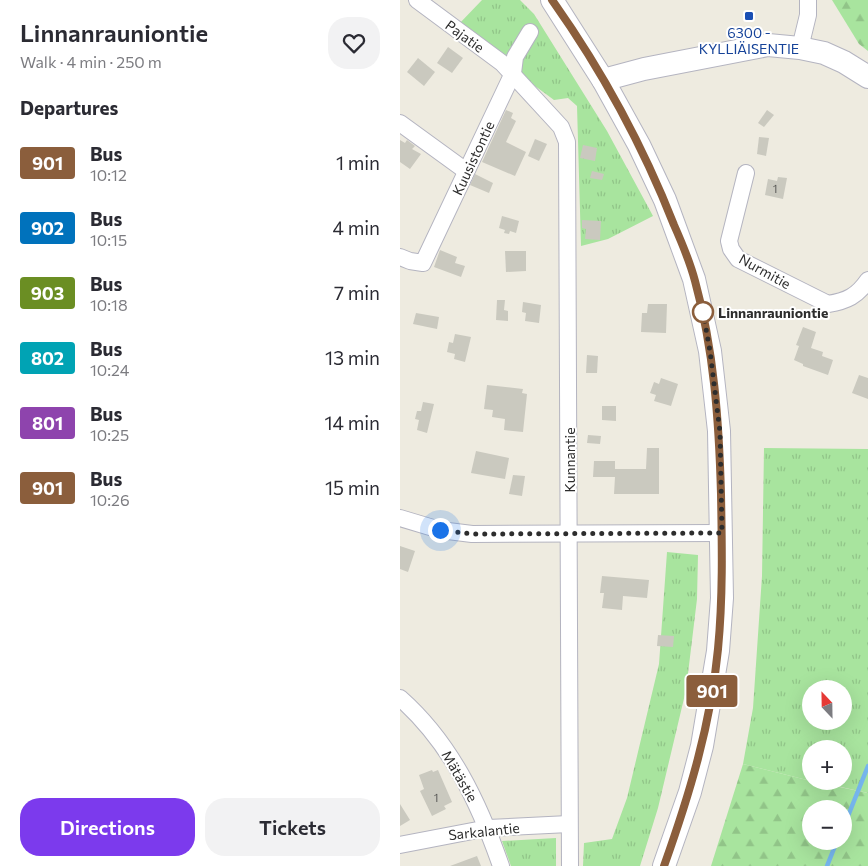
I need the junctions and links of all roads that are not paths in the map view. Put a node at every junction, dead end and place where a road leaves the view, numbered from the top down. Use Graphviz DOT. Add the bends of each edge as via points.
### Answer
graph roads {
  1 [pos="417,0"];
  2 [pos="552,0"];
  3 [pos="808,0"];
  4 [pos="530,32"];
  5 [pos="800,48"];
  6 [pos="513,73"];
  7 [pos="868,77"];
  8 [pos="603,80"];
  9 [pos="400,123"];
  10 [pos="466,171"];
  11 [pos="746,173"];
  12 [pos="400,257"];
  13 [pos="868,280"];
  14 [pos="400,518"];
  15 [pos="722,533"];
  16 [pos="569,535"];
  17 [pos="400,698"];
  18 [pos="569,824"];
  19 [pos="488,828"];
  20 [pos="400,845"];
  21 [pos="501,866"];
  22 [pos="570,866"];
  23 [pos="664,866"];
  1 -- 6 [label="street, Pajatie"];
  2 -- 8 [label="main road"];
  3 -- 5 [label="street"];
  4 -- 6 [label="street, Kuusistontie" via="515,57"];
  5 -- 7 [label="main road" via="824,53"];
  5 -- 8 [label="main road" via="768,45"];
  6 -- 10 [label="street, Kuusistontie"];
  6 -- 16 [label="street, Kunnantie" via="561,127 567,142"];
  8 -- 15 [label="main road" via="661,192 694,279 710,351 720,432"];
  9 -- 10 [label="street"];
  10 -- 12 [label="street, Kuusistontie" via="423,263"];
  11 -- 13 [label="street, Nurmitie" via="729,241 738,259 828,304 848,299 861,291"];
  14 -- 16 [label="street" via="440,530 472,534"];
  15 -- 16 [label="street"];
  15 -- 23 [label="main road" via="722,598 711,699 690,792"];
  16 -- 18 [label="street, Kunnantie"];
  17 -- 19 [label="street, Mätästie" via="415,711 454,761"];
  18 -- 19 [label="street, Sarkalantie"];
  18 -- 22 [label="street, Kunnantie"];
  19 -- 20 [label="street, Sarkalantie"];
  19 -- 21 [label="street, Mätästie"];
}
